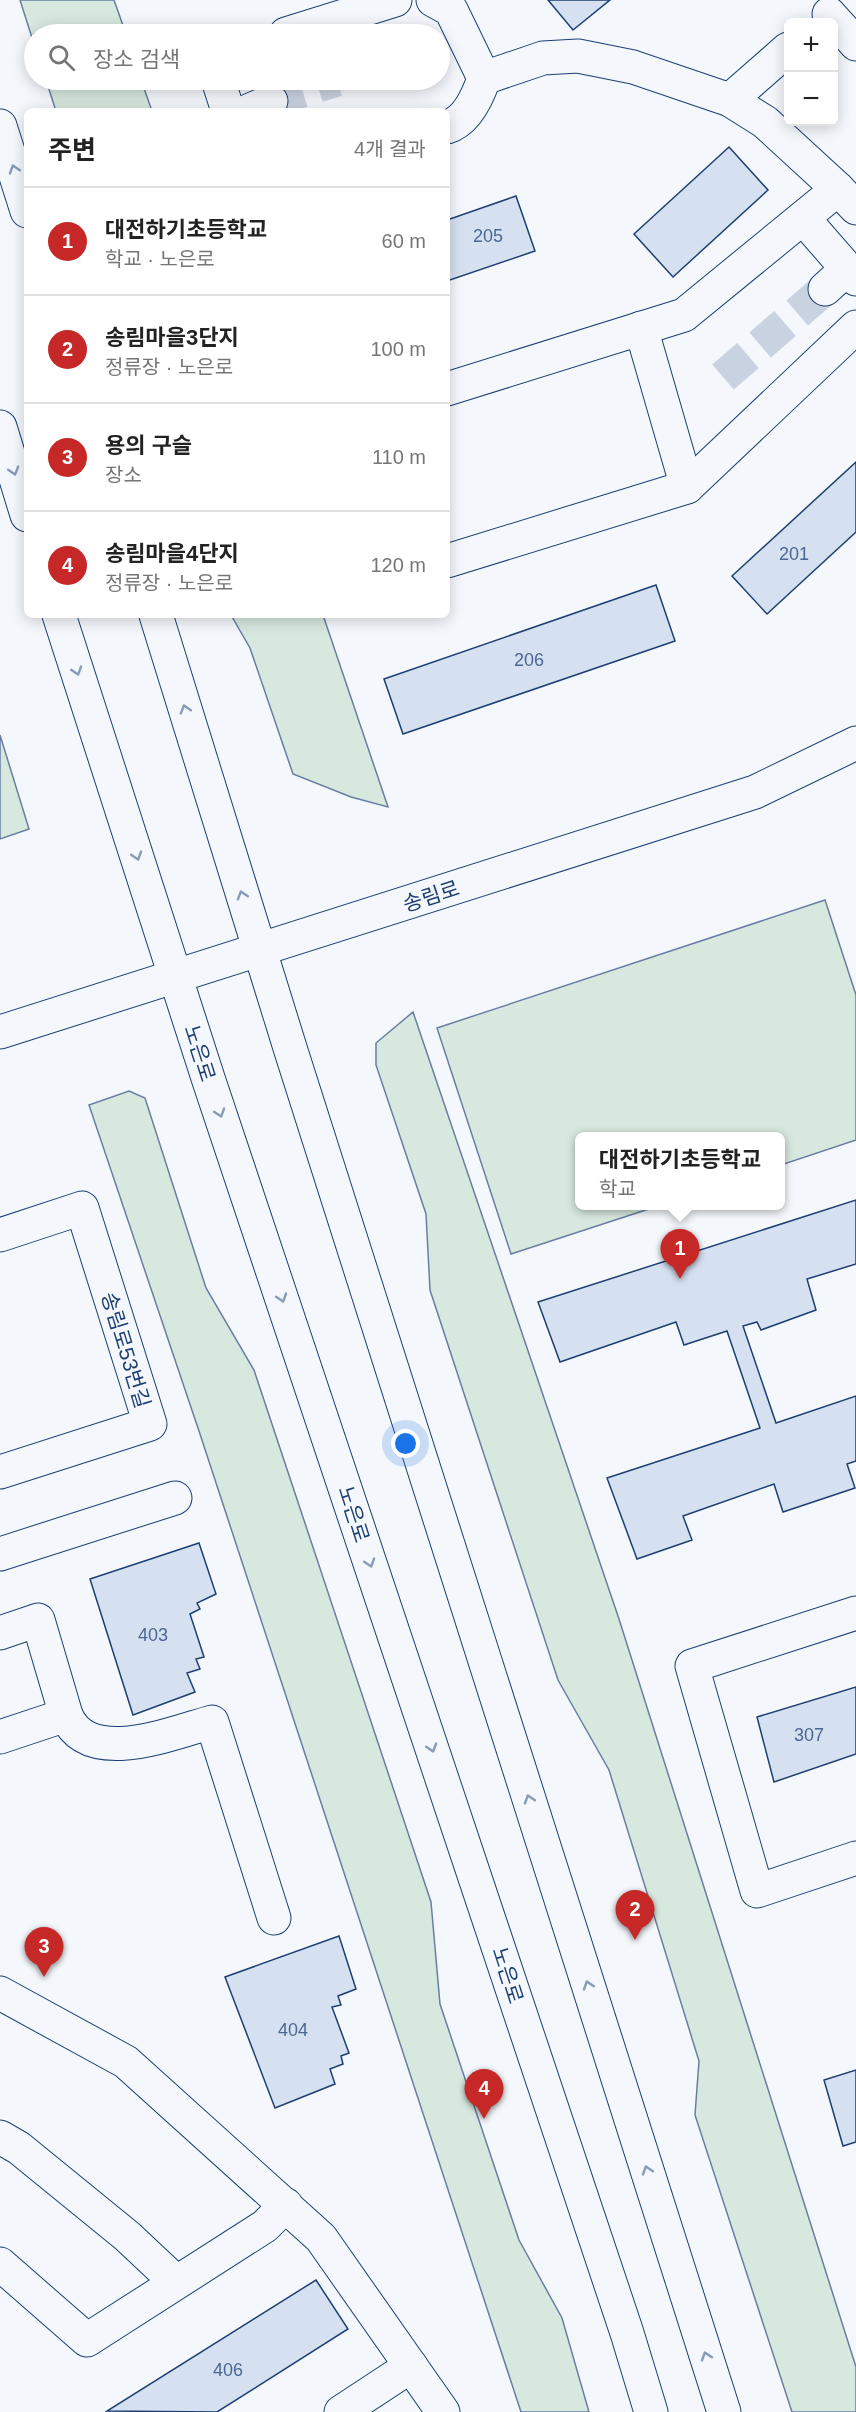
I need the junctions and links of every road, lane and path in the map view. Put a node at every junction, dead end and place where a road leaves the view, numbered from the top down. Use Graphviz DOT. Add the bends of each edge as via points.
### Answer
graph roads {
  1 [pos="395,0"];
  2 [pos="432,0"];
  3 [pos="832,12"];
  4 [pos="318,24"];
  5 [pos="856,44"];
  6 [pos="784,54"];
  7 [pos="484,78"];
  8 [pos="221,90"];
  9 [pos="730,100"];
  10 [pos="227,108"];
  11 [pos="0,126"];
  12 [pos="450,127"];
  13 [pos="847,199"];
  14 [pos="24,202"];
  15 [pos="804,218"];
  16 [pos="843,279"];
  17 [pos="856,327"];
  18 [pos="641,328"];
  19 [pos="450,388"];
  20 [pos="0,427"];
  21 [pos="687,487"];
  22 [pos="24,505"];
  23 [pos="450,560"];
  24 [pos="60,618"];
  25 [pos="157,618"];
  26 [pos="856,743"];
  27 [pos="259,951"];
  28 [pos="176,978"];
  29 [pos="0,1032"];
  30 [pos="0,1235"];
  31 [pos="0,1472"];
  32 [pos="175,1498"];
  33 [pos="0,1554"];
  34 [pos="856,1613"];
  35 [pos="0,1633"];
  36 [pos="66,1715"];
  37 [pos="0,1737"];
  38 [pos="856,1858"];
  39 [pos="274,1918"];
  40 [pos="0,1993"];
  41 [pos="0,2137"];
  42 [pos="286,2205"];
  43 [pos="0,2264"];
  44 [pos="176,2282"];
  45 [pos="411,2366"];
  46 [pos="341,2412"];
  47 [pos="443,2412"];
  48 [pos="651,2412"];
  49 [pos="724,2412"];
  1 -- 4 [label="street"];
  2 -- 7 [label="street" via="452,10"];
  3 -- 5 [label="street"];
  6 -- 9 [label="street"];
  7 -- 9 [label="street" via="543,58 578,56 633,67"];
  7 -- 12 [label="street" via="478,98"];
  8 -- 10 [label="street"];
  9 -- 13 [label="street" via="765,123"];
  14 -- 11 [label="street, one-way"];
  13 -- 15 [label="street"];
  15 -- 16 [label="street"];
  15 -- 18 [label="street" via="684,315"];
  17 -- 21 [label="street"];
  18 -- 19 [label="street"];
  18 -- 21 [label="street"];
  20 -- 22 [label="street, one-way"];
  21 -- 23 [label="street"];
  24 -- 28 [label="street, 노은로, one-way"];
  27 -- 25 [label="street, one-way"];
  26 -- 27 [label="street, 송림로" via="754,792"];
  27 -- 28 [label="street, 송림로"];
  49 -- 27 [label="street, one-way"];
  28 -- 29 [label="street, 송림로"];
  28 -- 48 [label="street, 노은로, one-way"];
  30 -- 31 [label="street, 송림로53번길" via="82,1208 150,1424"];
  32 -- 33 [label="street"];
  34 -- 38 [label="street" via="692,1666 757,1891"];
  35 -- 36 [label="street" via="38,1620"];
  36 -- 37 [label="street"];
  36 -- 39 [label="street" via="71,1728 96,1742 128,1745 212,1722"];
  40 -- 42 [label="street" via="126,2062"];
  41 -- 44 [label="street" via="19,2148 127,2236"];
  42 -- 44 [label="street" via="266,2226"];
  42 -- 45 [label="street" via="321,2238"];
  43 -- 44 [label="street" via="87,2340"];
  45 -- 46 [label="street"];
  45 -- 47 [label="street"];
}
